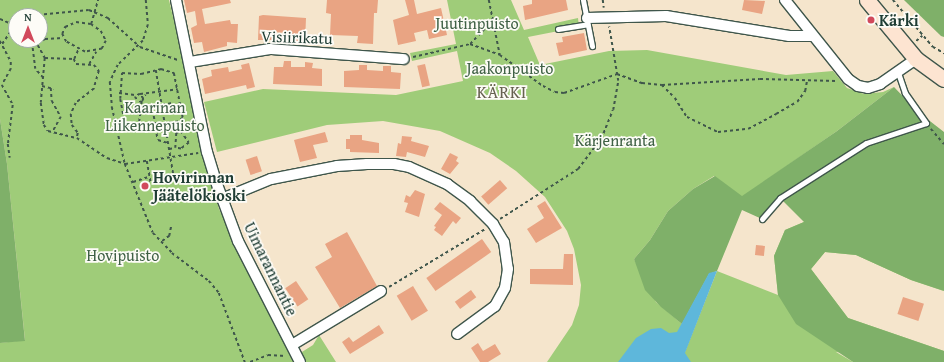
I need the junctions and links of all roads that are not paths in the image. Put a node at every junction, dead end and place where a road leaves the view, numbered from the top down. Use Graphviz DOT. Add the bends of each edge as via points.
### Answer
graph roads {
  1 [pos="176,0"];
  2 [pos="583,0"];
  3 [pos="785,0"];
  4 [pos="867,0"];
  5 [pos="588,21"];
  6 [pos="558,29"];
  7 [pos="812,36"];
  8 [pos="592,46"];
  9 [pos="911,54"];
  10 [pos="404,59"];
  11 [pos="190,60"];
  12 [pos="898,73"];
  13 [pos="944,79"];
  14 [pos="222,199"];
  15 [pos="762,219"];
  16 [pos="381,292"];
  17 [pos="457,334"];
  18 [pos="292,345"];
  19 [pos="300,362"];
  1 -- 11 [label="street, Uimarannantie"];
  2 -- 5 [label="lane"];
  3 -- 7 [label="street"];
  4 -- 9 [label="main road"];
  5 -- 6 [label="lane"];
  5 -- 7 [label="street" via="606,16 680,17 790,36"];
  5 -- 8 [label="lane"];
  7 -- 12 [label="street" via="848,79 858,86 868,88 890,80"];
  9 -- 12 [label="street"];
  9 -- 13 [label="main road"];
  10 -- 11 [label="street, Visiirikatu" via="270,49"];
  11 -- 14 [label="street, Uimarannantie" via="207,152"];
  12 -- 15 [label="lane" via="906,92 926,122 855,149 780,198"];
  14 -- 17 [label="street" via="250,186 297,173 337,166 394,164 424,172 448,184 470,201 492,224 506,250 508,269 505,288 488,313"];
  14 -- 18 [label="street, Uimarannantie" via="238,241"];
  16 -- 18 [label="street"];
  18 -- 19 [label="street, Uimarannantie"];
}
